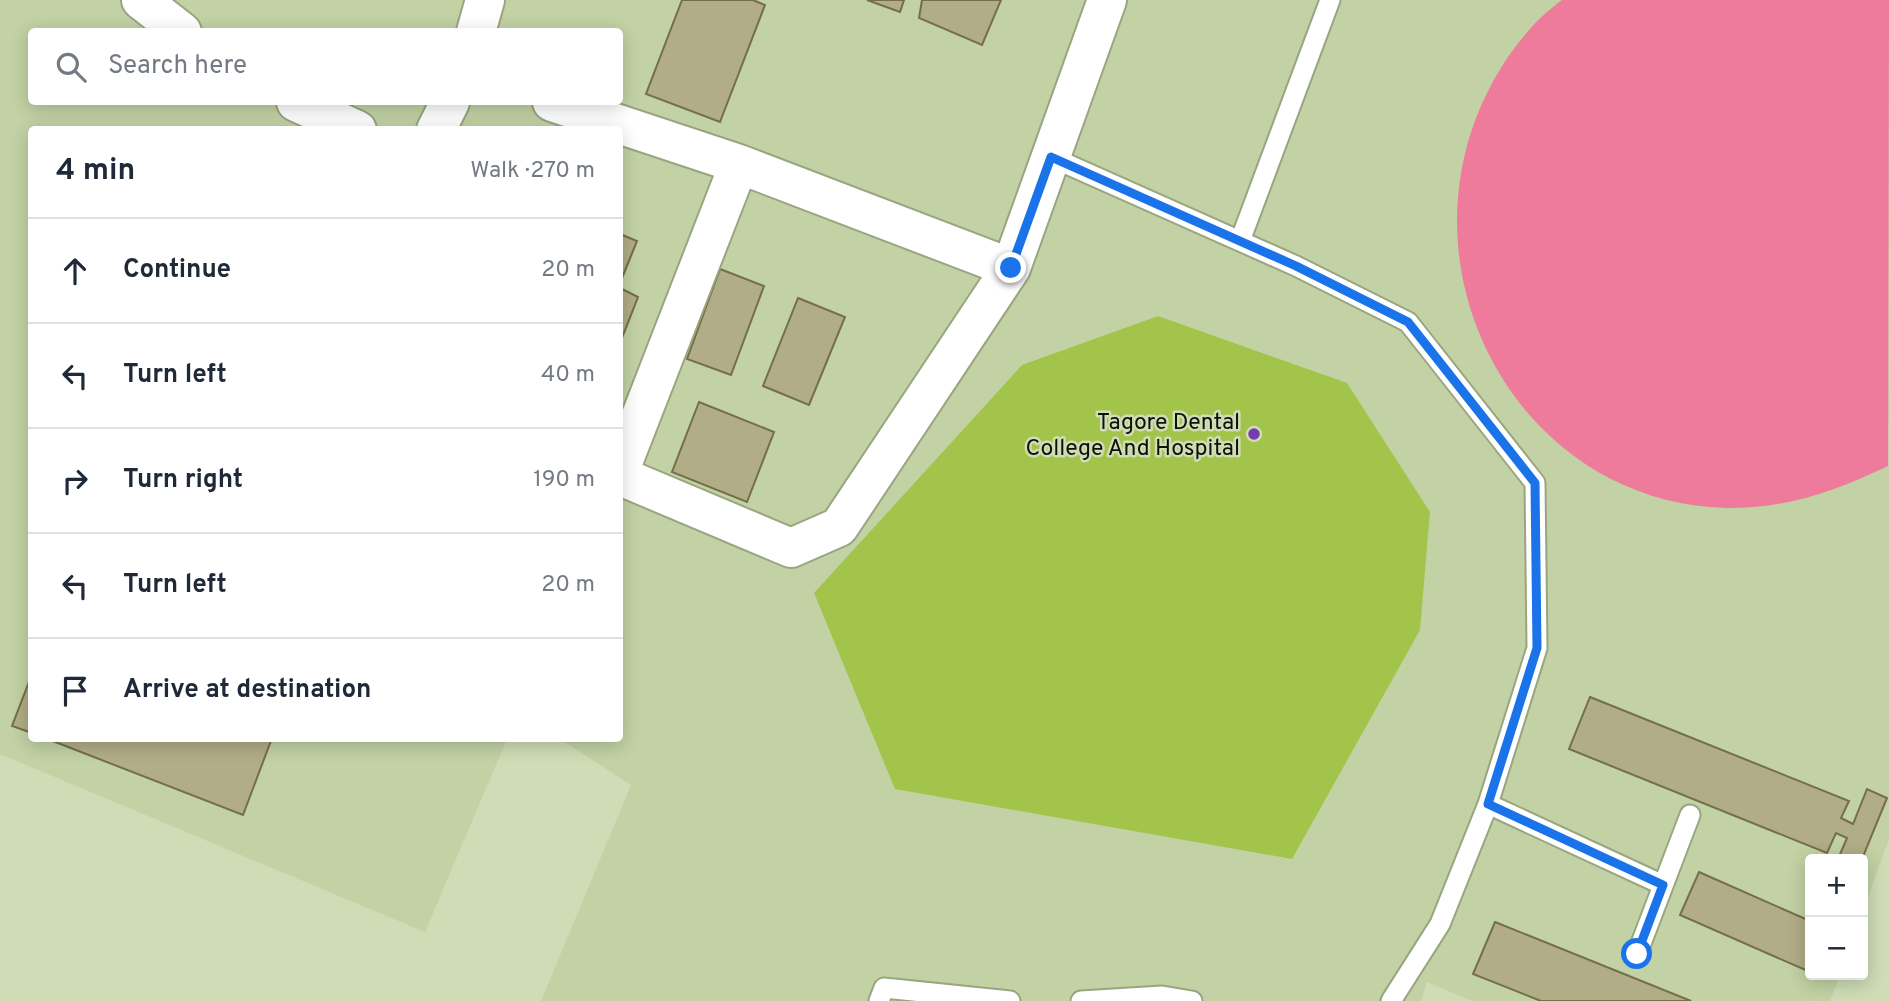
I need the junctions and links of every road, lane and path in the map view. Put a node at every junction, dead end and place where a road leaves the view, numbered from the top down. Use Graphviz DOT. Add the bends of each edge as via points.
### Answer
graph roads {
  1 [pos="141,0"];
  2 [pos="485,0"];
  3 [pos="1107,0"];
  4 [pos="1330,0"];
  5 [pos="177,28"];
  6 [pos="477,28"];
  7 [pos="303,105"];
  8 [pos="448,105"];
  9 [pos="561,105"];
  10 [pos="348,126"];
  11 [pos="438,126"];
  12 [pos="1051,157"];
  13 [pos="739,163"];
  14 [pos="1240,241"];
  15 [pos="1011,268"];
  16 [pos="623,462"];
  17 [pos="623,477"];
  18 [pos="1488,804"];
  19 [pos="1690,815"];
  20 [pos="1663,885"];
  21 [pos="1637,954"];
  22 [pos="879,1001"];
  23 [pos="1010,1001"];
  24 [pos="1081,1001"];
  25 [pos="1192,1001"];
  26 [pos="1391,1001"];
  1 -- 5 [label="street"];
  2 -- 6 [label="street"];
  3 -- 12 [label="street"];
  4 -- 14 [label="lane"];
  7 -- 10 [label="street"];
  8 -- 11 [label="street"];
  9 -- 13 [label="street"];
  12 -- 14 [label="lane"];
  12 -- 15 [label="street"];
  13 -- 15 [label="street"];
  13 -- 16 [label="street"];
  14 -- 18 [label="lane" via="1408,322 1535,483 1537,648"];
  15 -- 17 [label="street" via="839,527 791,548"];
  18 -- 20 [label="lane"];
  18 -- 26 [label="lane" via="1440,923"];
  19 -- 20 [label="lane"];
  20 -- 21 [label="lane"];
  22 -- 23 [label="lane" via="884,988"];
  24 -- 25 [label="lane" via="1162,996"];
}
